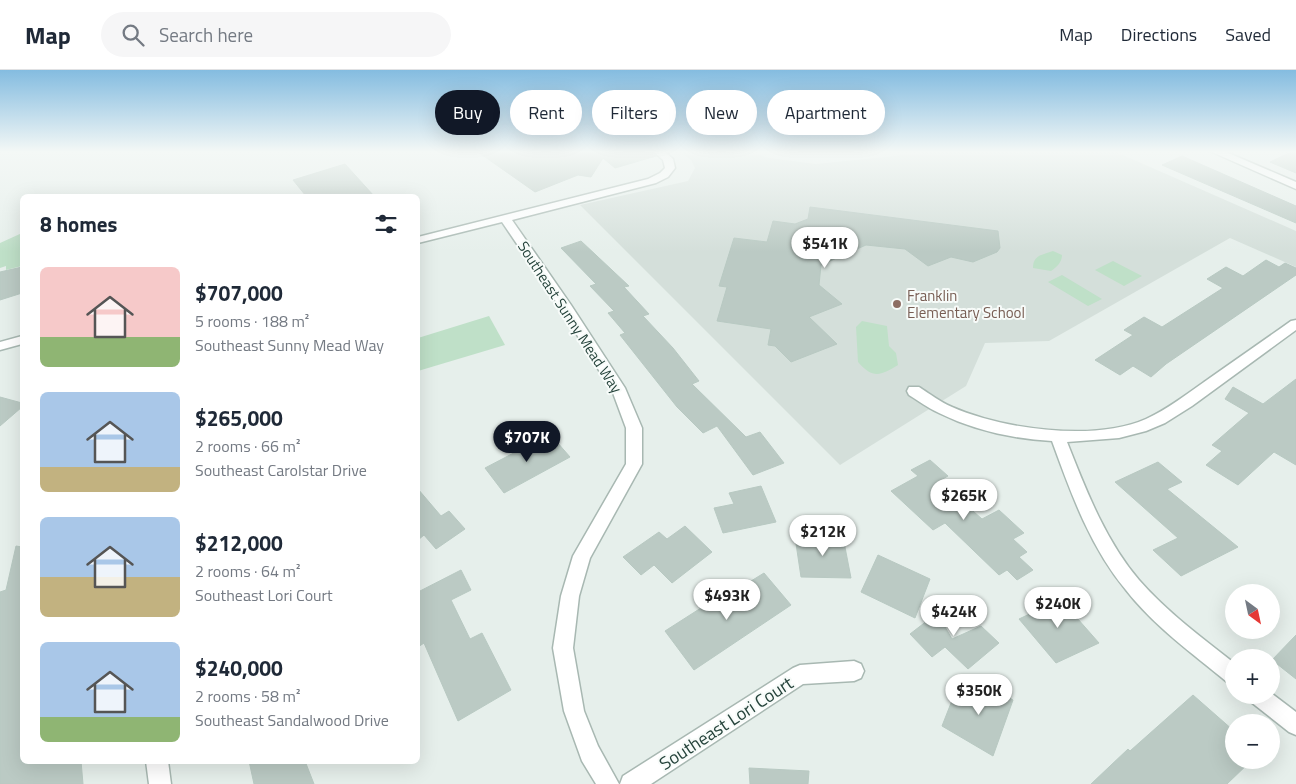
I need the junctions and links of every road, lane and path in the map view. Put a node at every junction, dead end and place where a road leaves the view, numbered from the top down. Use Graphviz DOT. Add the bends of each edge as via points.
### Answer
graph roads {
  1 [pos="635,185"];
  2 [pos="505,218"];
  3 [pos="420,239"];
  4 [pos="1296,324"];
  5 [pos="20,341"];
  6 [pos="0,346"];
  7 [pos="914,391"];
  8 [pos="1057,436"];
  9 [pos="1225,669"];
  10 [pos="854,671"];
  11 [pos="1269,704"];
  12 [pos="1296,725"];
  13 [pos="157,764"];
  14 [pos="160,784"];
  15 [pos="608,784"];
  16 [pos="631,784"];
  1 -- 2 [label="street"];
  2 -- 3 [label="street"];
  2 -- 15 [label="street, Southeast Sunny Mead Way" via="620,392 634,428 634,464 582,556 570,596 564,648 574,711 590,753"];
  4 -- 8 [label="street" via="1174,411 1141,427 1102,435"];
  5 -- 6 [label="street"];
  7 -- 8 [label="street" via="948,412 976,422"];
  8 -- 9 [label="street" via="1092,521 1120,570 1164,620"];
  10 -- 16 [label="street, Southeast Lori Court" via="800,676"];
  11 -- 12 [label="street"];
  13 -- 14 [label="street"];
}
